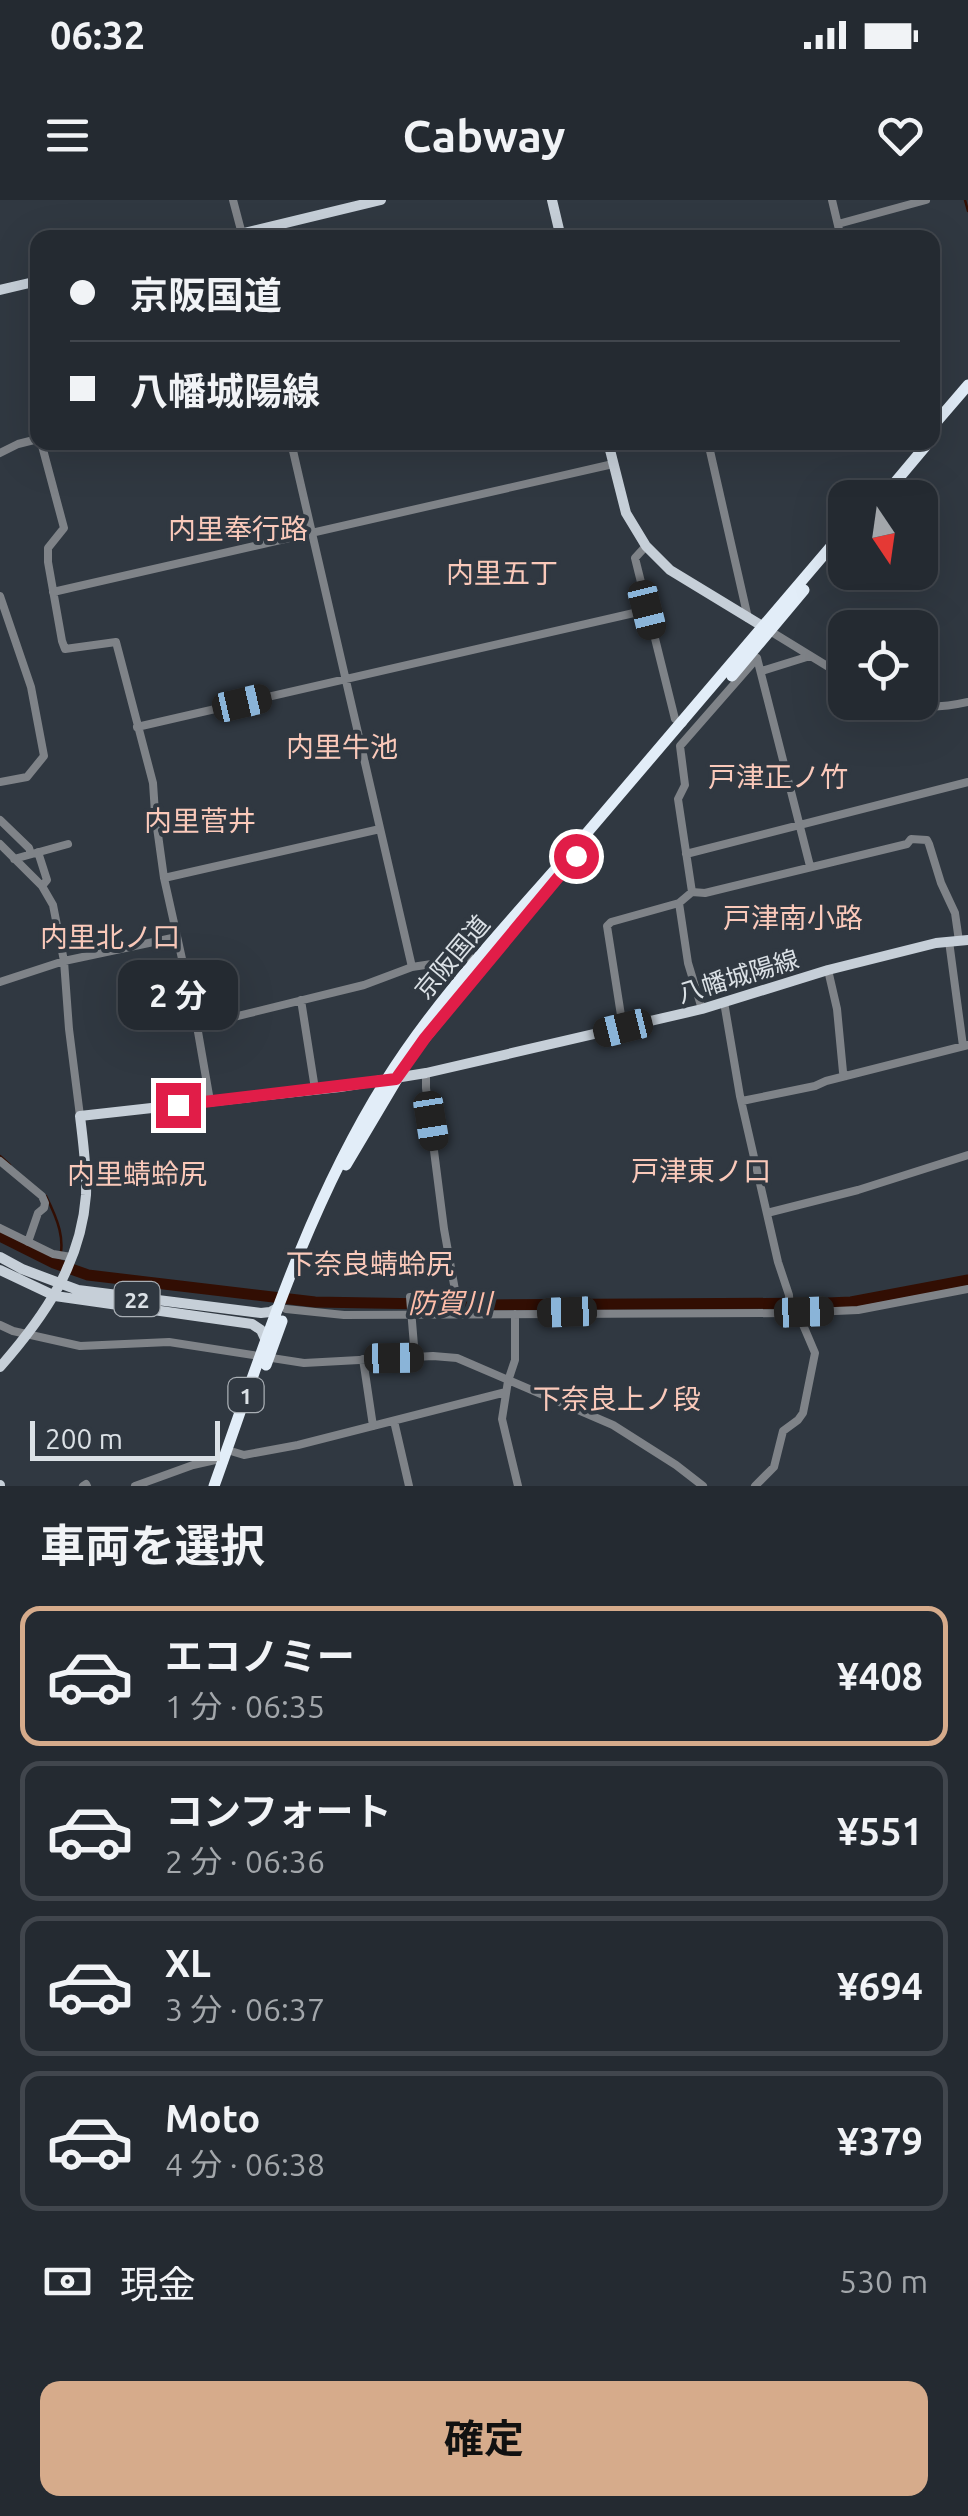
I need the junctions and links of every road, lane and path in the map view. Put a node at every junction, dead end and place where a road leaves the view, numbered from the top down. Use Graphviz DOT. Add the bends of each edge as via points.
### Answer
graph roads {
  1 [pos="233,200"];
  2 [pos="381,200"];
  3 [pos="552,200"];
  4 [pos="832,200"];
  5 [pos="926,200"];
  6 [pos="838,224"];
  7 [pos="241,230"];
  8 [pos="262,230"];
  9 [pos="559,230"];
  10 [pos="839,230"];
  11 [pos="30,283"];
  12 [pos="0,290"];
  13 [pos="968,385"];
  14 [pos="968,396"];
  15 [pos="940,418"];
  16 [pos="940,428"];
  17 [pos="30,442"];
  18 [pos="42,450"];
  19 [pos="292,450"];
  20 [pos="610,450"];
  21 [pos="710,450"];
  22 [pos="912,450"];
  23 [pos="922,450"];
  24 [pos="0,453"];
  25 [pos="613,464"];
  26 [pos="888,480"];
  27 [pos="897,480"];
  28 [pos="311,531"];
  29 [pos="646,546"];
  30 [pos="828,551"];
  31 [pos="828,560"];
  32 [pos="53,592"];
  33 [pos="0,596"];
  34 [pos="647,610"];
  35 [pos="748,619"];
  36 [pos="766,629"];
  37 [pos="756,654"];
  38 [pos="810,656"];
  39 [pos="828,667"];
  40 [pos="762,670"];
  41 [pos="346,679"];
  42 [pos="968,702"];
  43 [pos="938,706"];
  44 [pos="682,723"];
  45 [pos="137,727"];
  46 [pos="0,782"];
  47 [pos="968,782"];
  48 [pos="0,820"];
  49 [pos="799,824"];
  50 [pos="380,828"];
  51 [pos="0,844"];
  52 [pos="68,844"];
  53 [pos="35,853"];
  54 [pos="686,854"];
  55 [pos="14,858"];
  56 [pos="810,866"];
  57 [pos="164,878"];
  58 [pos="42,886"];
  59 [pos="692,892"];
  60 [pos="679,903"];
  61 [pos="177,937"];
  62 [pos="959,940"];
  63 [pos="64,960"];
  64 [pos="476,962"];
  65 [pos="412,967"];
  66 [pos="828,970"];
  67 [pos="0,982"];
  68 [pos="300,1000"];
  69 [pos="724,1002"];
  70 [pos="702,1009"];
  71 [pos="197,1026"];
  72 [pos="623,1028"];
  73 [pos="966,1046"];
  74 [pos="426,1073"];
  75 [pos="846,1076"];
  76 [pos="391,1080"];
  77 [pos="315,1089"];
  78 [pos="742,1101"];
  79 [pos="210,1102"];
  80 [pos="80,1116"];
  81 [pos="968,1154"];
  82 [pos="0,1161"];
  83 [pos="766,1214"];
  84 [pos="0,1228"];
  85 [pos="28,1242"];
  86 [pos="71,1257"];
  87 [pos="0,1258"];
  88 [pos="0,1270"];
  89 [pos="63,1280"];
  90 [pos="968,1289"];
  91 [pos="56,1296"];
  92 [pos="283,1307"];
  93 [pos="793,1312"];
  94 [pos="514,1314"];
  95 [pos="411,1315"];
  96 [pos="0,1325"];
  97 [pos="26,1334"];
  98 [pos="266,1341"];
  99 [pos="264,1357"];
  100 [pos="415,1358"];
  101 [pos="363,1359"];
  102 [pos="0,1367"];
  103 [pos="508,1381"];
  104 [pos="506,1392"];
  105 [pos="394,1421"];
  106 [pos="373,1426"];
  107 [pos="229,1455"];
  108 [pos="135,1486"];
  109 [pos="214,1486"];
  110 [pos="222,1486"];
  111 [pos="410,1486"];
  112 [pos="518,1486"];
  113 [pos="703,1486"];
  114 [pos="755,1486"];
  1 -- 7 [label="street"];
  2 -- 8 [label="main road"];
  3 -- 9 [label="main road"];
  4 -- 6 [label="street"];
  5 -- 6 [label="street"];
  6 -- 10 [label="street"];
  11 -- 12 [label="main road"];
  13 -- 15 [label="highway"];
  14 -- 16 [label="highway"];
  17 -- 24 [label="street"];
  18 -- 32 [label="street" via="64,528 48,548"];
  19 -- 28 [label="street"];
  20 -- 25 [label="main road"];
  21 -- 35 [label="street"];
  22 -- 26 [label="highway"];
  23 -- 27 [label="highway"];
  25 -- 28 [label="street"];
  25 -- 29 [label="main road" via="626,513"];
  28 -- 32 [label="street"];
  28 -- 41 [label="street"];
  29 -- 34 [label="street" via="635,558"];
  29 -- 35 [label="main road" via="670,570"];
  30 -- 36 [label="highway, 京阪国道 / 1"];
  31 -- 36 [label="highway, 京阪国道 / 1"];
  32 -- 45 [label="street" via="65,649 116,642"];
  33 -- 46 [label="street" via="31,687 44,756 27,777"];
  34 -- 41 [label="street"];
  34 -- 44 [label="street" via="675,719"];
  35 -- 36 [label="main road"];
  36 -- 37 [label="highway, 京阪国道 / 1"];
  36 -- 38 [label="street"];
  36 -- 44 [label="highway, 京阪国道 / 1"];
  37 -- 40 [label="street"];
  37 -- 54 [label="street" via="680,746"];
  37 -- 76 [label="highway, 京阪国道 / 1"];
  38 -- 39 [label="street"];
  38 -- 40 [label="street"];
  40 -- 49 [label="street"];
  41 -- 45 [label="street"];
  41 -- 50 [label="street"];
  42 -- 43 [label="street"];
  44 -- 64 [label="highway, 京阪国道 / 1"];
  45 -- 57 [label="street" via="156,794"];
  47 -- 49 [label="street"];
  48 -- 53 [label="street"];
  49 -- 54 [label="street"];
  49 -- 56 [label="street"];
  50 -- 57 [label="street"];
  50 -- 65 [label="street"];
  51 -- 55 [label="street"];
  52 -- 53 [label="street"];
  53 -- 55 [label="street"];
  53 -- 58 [label="street" via="47,880"];
  54 -- 59 [label="street"];
  55 -- 58 [label="street"];
  56 -- 59 [label="street"];
  56 -- 62 [label="street" via="926,840 956,913"];
  57 -- 61 [label="street"];
  58 -- 63 [label="street"];
  59 -- 60 [label="street"];
  60 -- 70 [label="street"];
  60 -- 72 [label="street" via="607,926"];
  61 -- 63 [label="street"];
  61 -- 71 [label="street"];
  62 -- 66 [label="main road, 八幡城陽線"];
  62 -- 73 [label="street"];
  63 -- 67 [label="street"];
  63 -- 80 [label="street"];
  64 -- 65 [label="street"];
  64 -- 76 [label="highway, 京阪国道 / 1"];
  65 -- 68 [label="street"];
  66 -- 69 [label="main road, 八幡城陽線"];
  66 -- 75 [label="street"];
  68 -- 71 [label="street"];
  68 -- 77 [label="street"];
  69 -- 70 [label="main road, 八幡城陽線"];
  69 -- 78 [label="street"];
  70 -- 72 [label="main road, 八幡城陽線"];
  71 -- 79 [label="street"];
  72 -- 74 [label="main road, 八幡城陽線"];
  73 -- 75 [label="street"];
  74 -- 76 [label="main road, 八幡城陽線"];
  74 -- 95 [label="street" via="455,1290 410,1297"];
  75 -- 78 [label="street"];
  76 -- 77 [label="main road, 八幡城陽線"];
  76 -- 92 [label="highway, 京阪国道 / 1"];
  77 -- 79 [label="main road, 八幡城陽線"];
  78 -- 83 [label="street"];
  79 -- 80 [label="main road, 八幡城陽線"];
  80 -- 86 [label="main road" via="86,1196"];
  81 -- 83 [label="street"];
  82 -- 85 [label="street" via="46,1202"];
  83 -- 93 [label="street"];
  84 -- 85 [label="street"];
  85 -- 86 [label="street"];
  86 -- 89 [label="main road"];
  87 -- 89 [label="main road, 22"];
  88 -- 91 [label="main road, 22"];
  89 -- 91 [label="main road"];
  89 -- 92 [label="main road, 22" via="78,1290 133,1298 261,1313"];
  90 -- 93 [label="street" via="858,1310"];
  91 -- 97 [label="main road"];
  91 -- 98 [label="main road, 22" via="252,1324"];
  92 -- 95 [label="street"];
  92 -- 98 [label="highway, 京阪国道 / 1"];
  92 -- 99 [label="highway, 京阪国道 / 1"];
  93 -- 94 [label="street"];
  93 -- 114 [label="street" via="815,1353 803,1413 783,1431 774,1467"];
  94 -- 95 [label="street"];
  94 -- 103 [label="street" via="516,1360"];
  95 -- 100 [label="street"];
  96 -- 97 [label="street"];
  97 -- 99 [label="street" via="80,1346 170,1342"];
  97 -- 102 [label="main road"];
  98 -- 99 [label="highway, 京阪国道 / 1"];
  99 -- 101 [label="street" via="304,1363"];
  99 -- 107 [label="highway, 京阪国道 / 1"];
  100 -- 101 [label="street"];
  100 -- 103 [label="street" via="445,1355"];
  101 -- 106 [label="street"];
  103 -- 104 [label="street"];
  103 -- 113 [label="street" via="613,1425"];
  104 -- 105 [label="street"];
  104 -- 112 [label="street" via="502,1419"];
  105 -- 106 [label="street"];
  105 -- 111 [label="street"];
  106 -- 107 [label="street"];
  107 -- 108 [label="street"];
  107 -- 109 [label="highway, 京阪国道 / 1"];
  107 -- 110 [label="highway, 京阪国道 / 1"];
}
